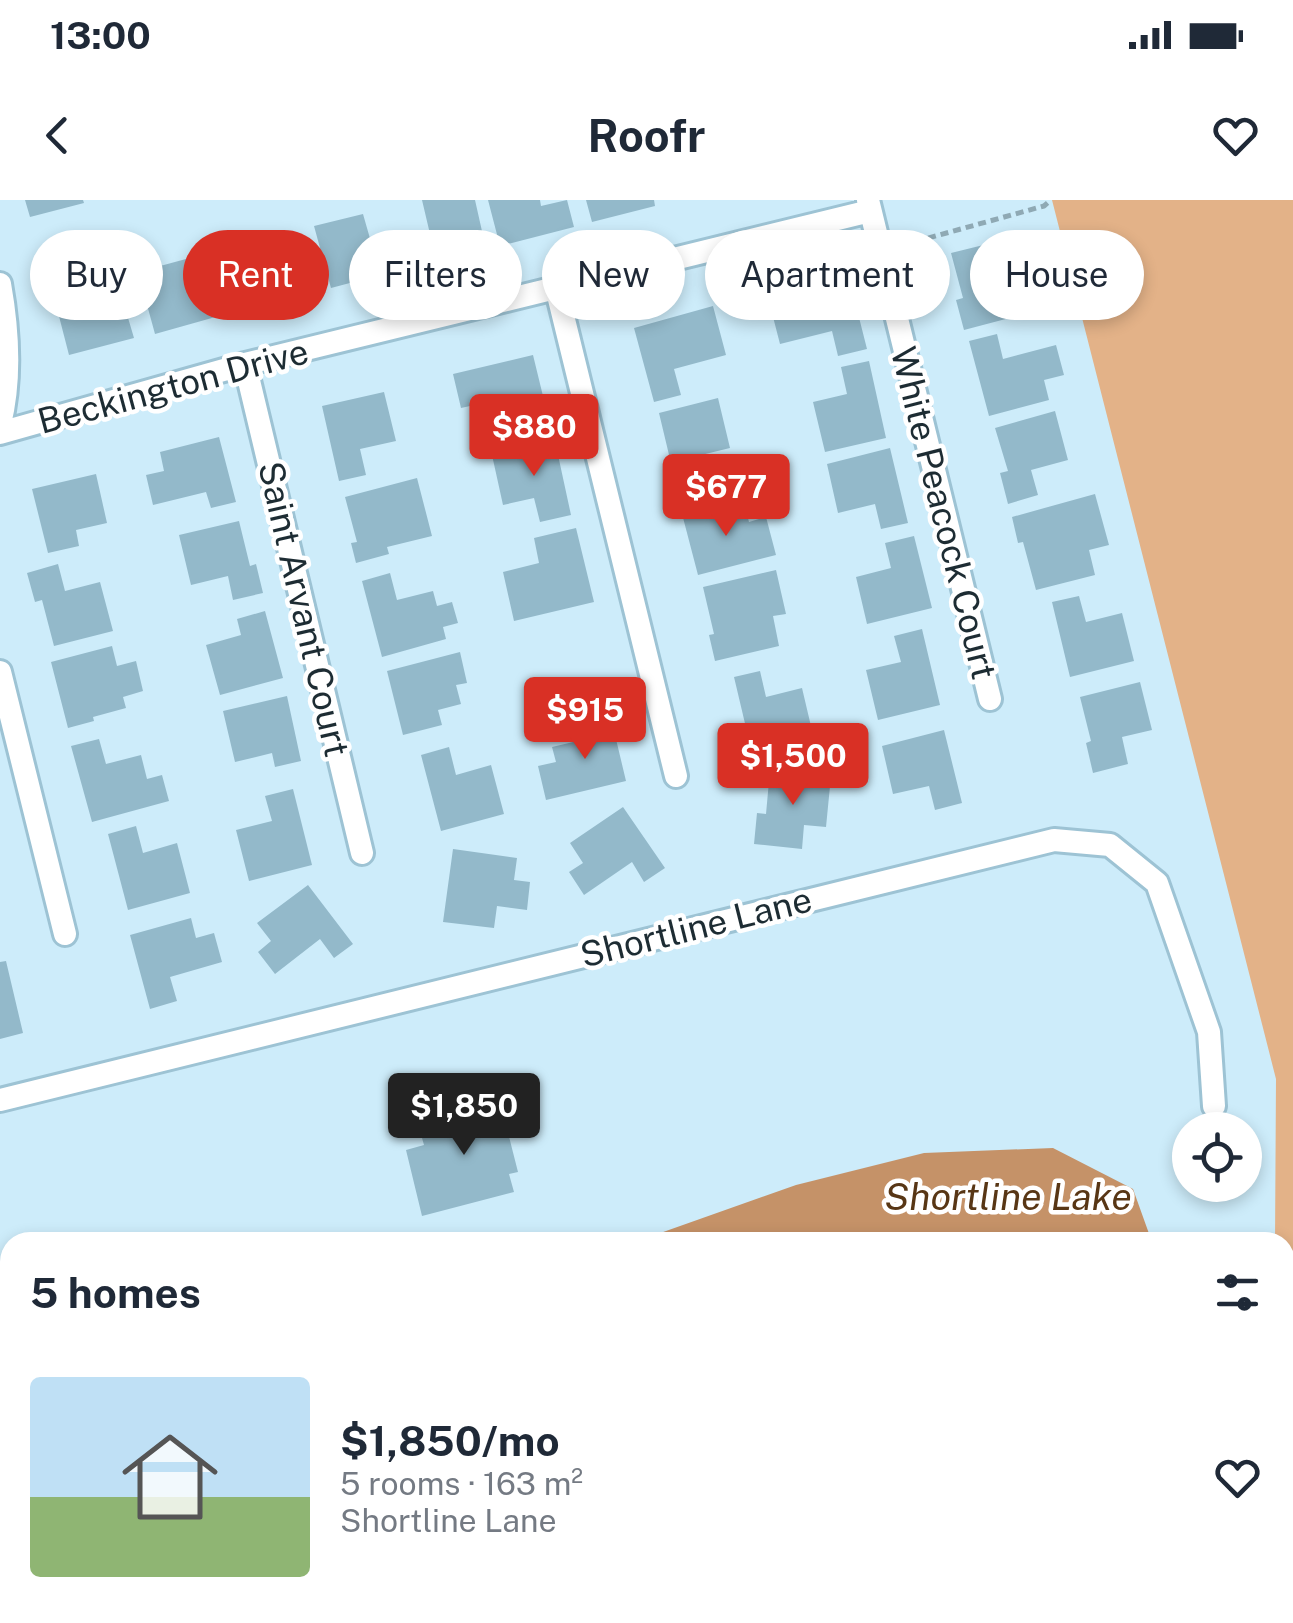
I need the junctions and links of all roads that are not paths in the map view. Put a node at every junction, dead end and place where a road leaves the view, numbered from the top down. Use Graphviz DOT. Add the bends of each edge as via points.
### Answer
graph roads {
  1 [pos="869,205"];
  2 [pos="685,253"];
  3 [pos="0,284"];
  4 [pos="542,290"];
  5 [pos="564,320"];
  6 [pos="245,364"];
  7 [pos="0,424"];
  8 [pos="0,433"];
  9 [pos="0,672"];
  10 [pos="990,699"];
  11 [pos="676,776"];
  12 [pos="362,853"];
  13 [pos="65,934"];
  14 [pos="0,1100"];
  15 [pos="1214,1106"];
  1 -- 2 [label="street, Beckington Drive"];
  1 -- 10 [label="street, White Peacock Court"];
  3 -- 7 [label="street" via="6,345"];
  4 -- 6 [label="street, Beckington Drive"];
  5 -- 11 [label="street"];
  6 -- 8 [label="street, Beckington Drive"];
  6 -- 12 [label="street, Saint Arvant Court"];
  9 -- 13 [label="street"];
  14 -- 15 [label="street, Shortline Lane" via="1054,840 1110,845 1157,883 1209,1032"];
}
